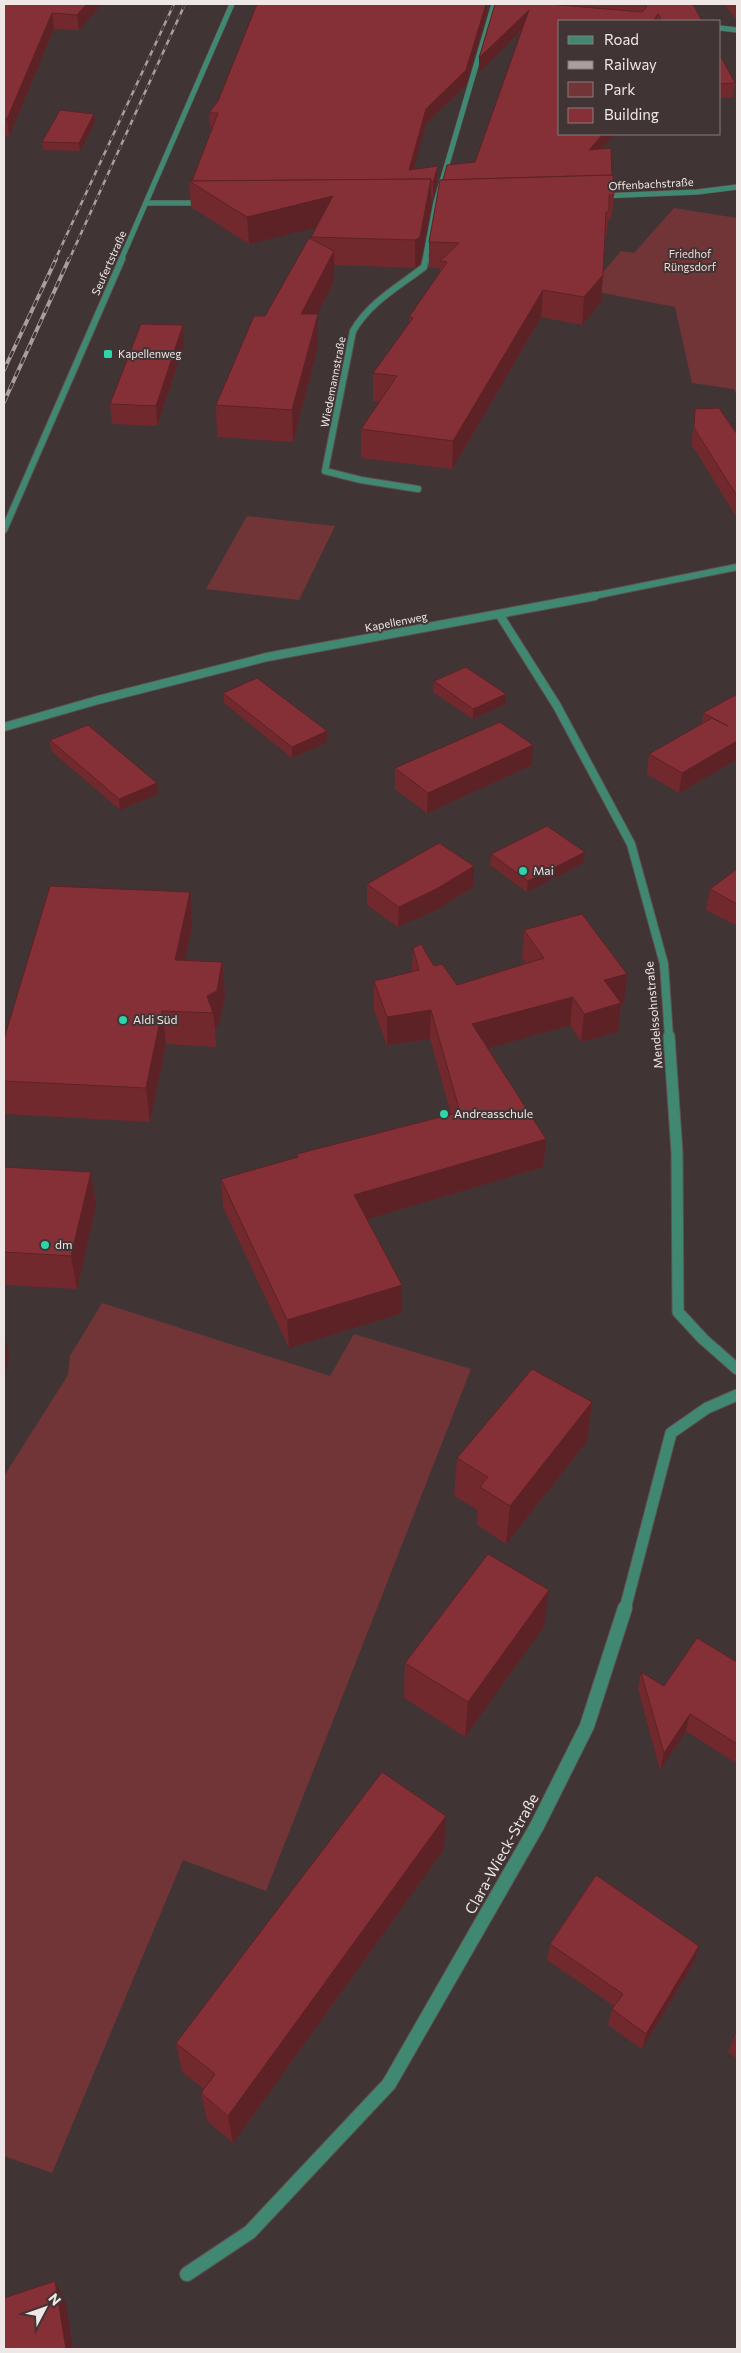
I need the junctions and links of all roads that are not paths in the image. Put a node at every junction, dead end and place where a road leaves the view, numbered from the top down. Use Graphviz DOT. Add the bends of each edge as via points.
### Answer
graph roads {
  1 [pos="232,4"];
  2 [pos="493,6"];
  3 [pos="483,7"];
  4 [pos="501,9"];
  5 [pos="721,28"];
  6 [pos="737,30"];
  7 [pos="737,187"];
  8 [pos="595,197"];
  9 [pos="427,202"];
  10 [pos="436,202"];
  11 [pos="446,202"];
  12 [pos="146,203"];
  13 [pos="208,203"];
  14 [pos="418,489"];
  15 [pos="4,530"];
  16 [pos="737,567"];
  17 [pos="499,614"];
  18 [pos="4,727"];
  19 [pos="737,1369"];
  20 [pos="737,1395"];
  21 [pos="186,2274"];
  1 -- 12 [label="street, Seufertstraße"];
  2 -- 3 [label="street"];
  2 -- 4 [label="street"];
  2 -- 10 [label="street, Wiedemannstraße"];
  5 -- 6 [label="street"];
  7 -- 8 [label="street, Offenbachstraße"];
  9 -- 10 [label="street"];
  10 -- 11 [label="street"];
  10 -- 14 [label="street, Wiedemannstraße" via="424,267 376,300 360,318 354,331 325,471"];
  12 -- 13 [label="street"];
  12 -- 15 [label="street, Seufertstraße"];
  16 -- 17 [label="street, Kapellenweg"];
  17 -- 18 [label="street, Kapellenweg" via="267,657"];
  17 -- 19 [label="street, Mendelssohnstraße" via="557,706 631,844 664,964 676,1153 678,1312"];
  20 -- 21 [label="street, Clara-Wieck-Straße" via="707,1408 671,1433 630,1592 587,1726 537,1826 389,2084 250,2232"];
}
